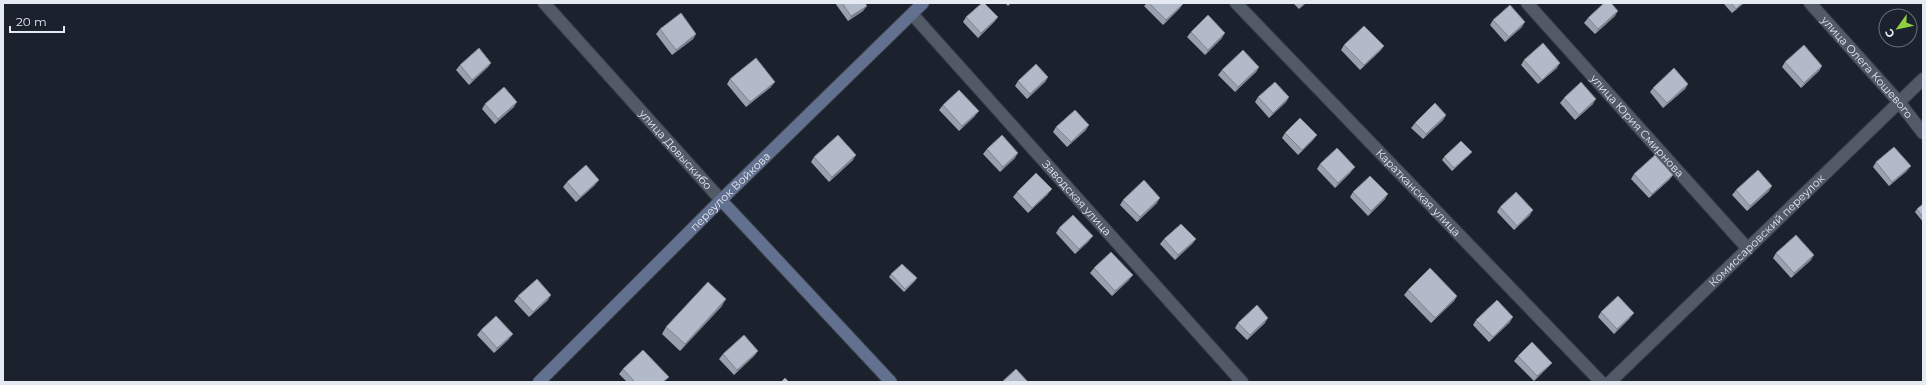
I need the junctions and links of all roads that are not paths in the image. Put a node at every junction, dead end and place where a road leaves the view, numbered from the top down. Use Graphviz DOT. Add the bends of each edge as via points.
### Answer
graph roads {
  1 [pos="544,3"];
  2 [pos="923,3"];
  3 [pos="1236,3"];
  4 [pos="1527,3"];
  5 [pos="1810,3"];
  6 [pos="912,14"];
  7 [pos="1923,79"];
  8 [pos="1898,102"];
  9 [pos="1923,133"];
  10 [pos="721,200"];
  11 [pos="1748,249"];
  12 [pos="539,382"];
  13 [pos="891,382"];
  14 [pos="1242,382"];
  15 [pos="1601,382"];
  16 [pos="1610,382"];
  1 -- 10 [label="street, улица Довыскибо"];
  2 -- 6 [label="street, переулок Войкова"];
  3 -- 15 [label="street, Каратканская улица"];
  4 -- 11 [label="street, улица Юрия Смирнова"];
  5 -- 8 [label="street, улица Олега Кошевого"];
  6 -- 10 [label="street, переулок Войкова"];
  6 -- 14 [label="street, Заводская улица"];
  7 -- 8 [label="street, Комиссаровский переулок"];
  8 -- 9 [label="street, улица Олега Кошевого"];
  8 -- 11 [label="street, Комиссаровский переулок"];
  10 -- 12 [label="street, переулок Войкова"];
  10 -- 13 [label="street, улица Довыскибо"];
  11 -- 16 [label="street, Комиссаровский переулок"];
}
